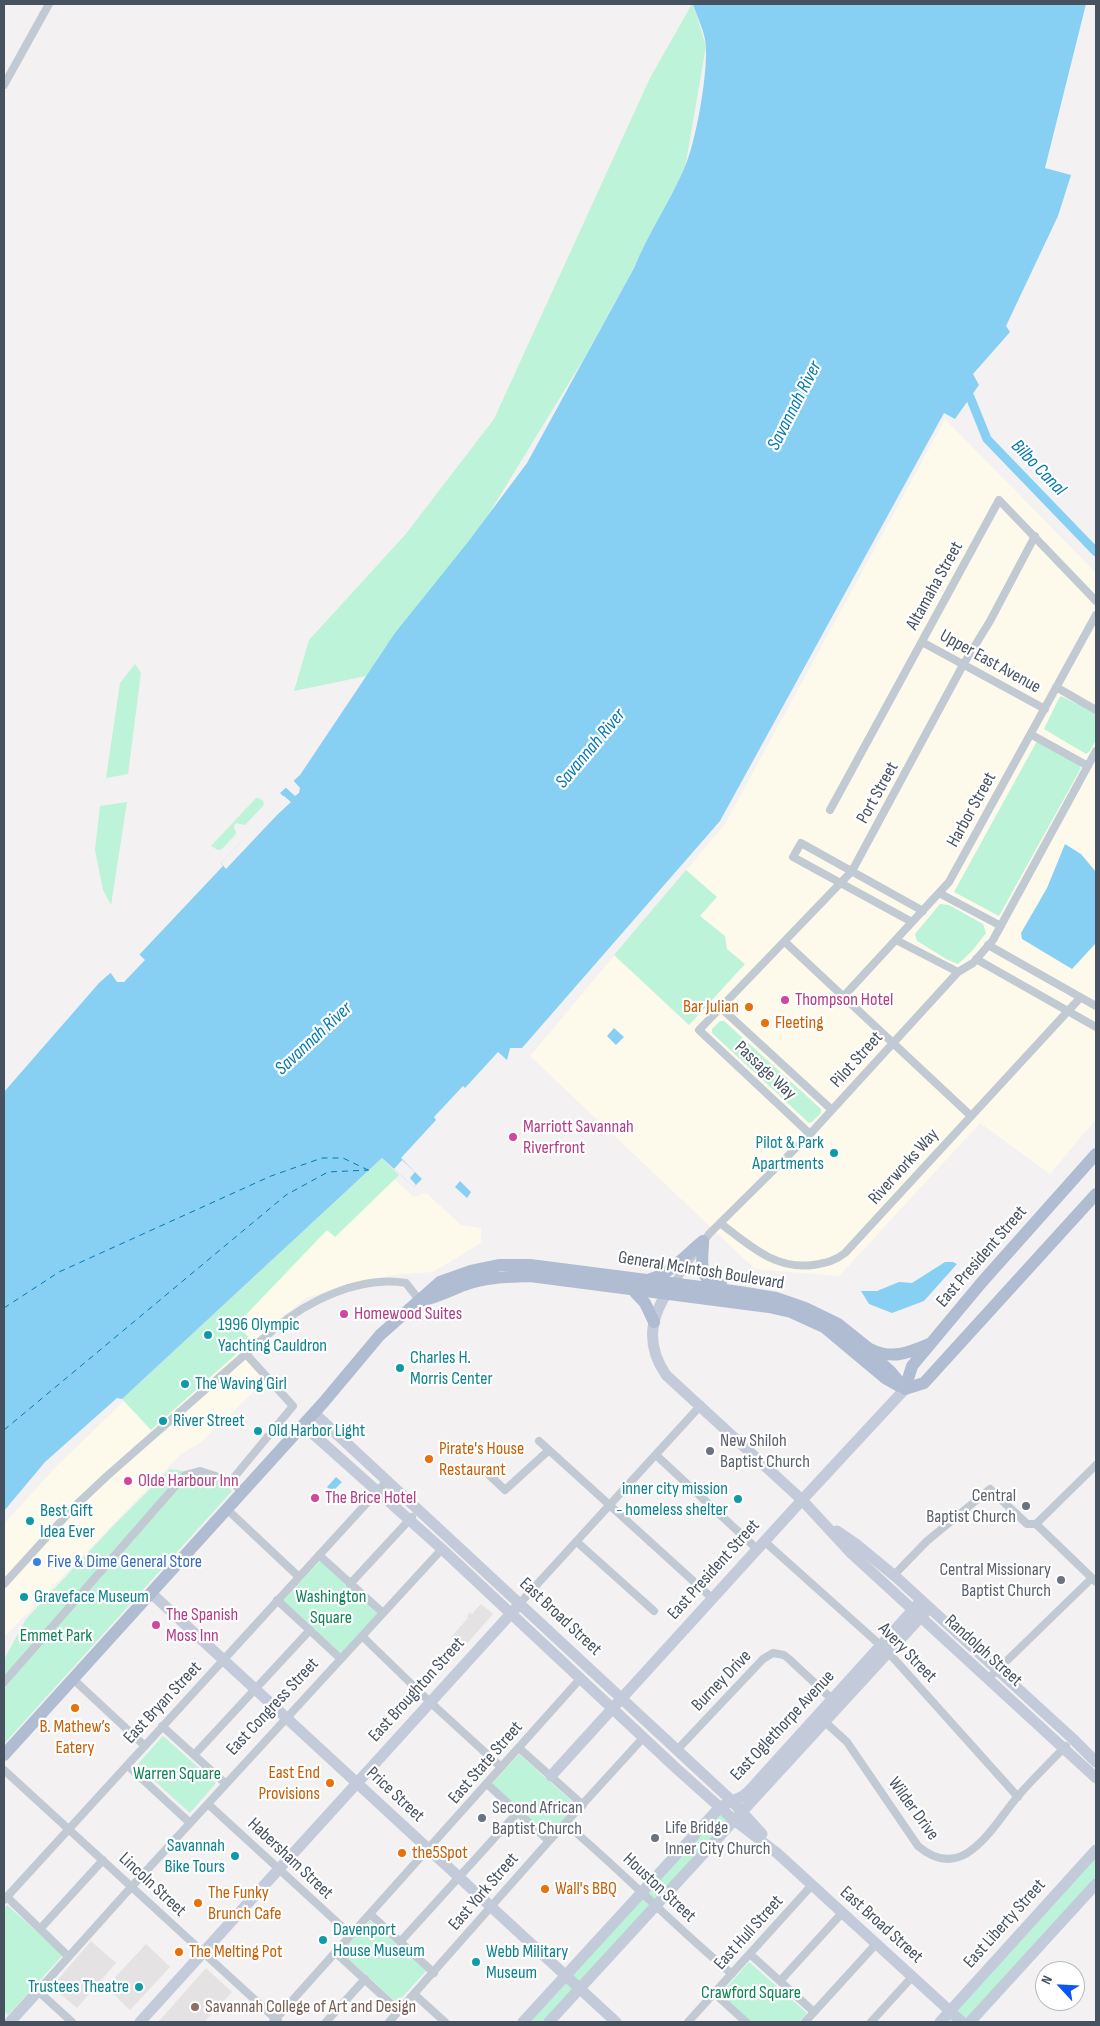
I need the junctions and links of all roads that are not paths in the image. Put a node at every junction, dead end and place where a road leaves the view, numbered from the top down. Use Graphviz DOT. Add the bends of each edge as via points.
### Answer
graph roads {
  1 [pos="48,4"];
  2 [pos="4,85"];
  3 [pos="1035,536"];
  4 [pos="1096,601"];
  5 [pos="1096,615"];
  6 [pos="922,642"];
  7 [pos="963,665"];
  8 [pos="1056,687"];
  9 [pos="1044,709"];
  10 [pos="1096,710"];
  11 [pos="1032,735"];
  12 [pos="1096,752"];
  13 [pos="1088,766"];
  14 [pos="830,810"];
  15 [pos="852,871"];
  16 [pos="840,883"];
  17 [pos="939,893"];
  18 [pos="923,911"];
  19 [pos="912,922"];
  20 [pos="1001,926"];
  21 [pos="896,940"];
  22 [pos="785,942"];
  23 [pos="988,945"];
  24 [pos="976,959"];
  25 [pos="958,972"];
  26 [pos="843,997"];
  27 [pos="1080,998"];
  28 [pos="1096,1006"];
  29 [pos="721,1008"];
  30 [pos="1069,1011"];
  31 [pos="1096,1027"];
  32 [pos="699,1030"];
  33 [pos="893,1043"];
  34 [pos="832,1110"];
  35 [pos="971,1116"];
  36 [pos="810,1134"];
  37 [pos="1096,1154"];
  38 [pos="1096,1194"];
  39 [pos="720,1223"];
  40 [pos="704,1241"];
  41 [pos="647,1280"];
  42 [pos="674,1283"];
  43 [pos="632,1290"];
  44 [pos="666,1294"];
  45 [pos="776,1298"];
  46 [pos="420,1301"];
  47 [pos="654,1322"];
  48 [pos="931,1343"];
  49 [pos="868,1348"];
  50 [pos="246,1354"];
  51 [pos="905,1389"];
  52 [pos="701,1405"];
  53 [pos="314,1414"];
  54 [pos="303,1425"];
  55 [pos="539,1441"];
  56 [pos="549,1450"];
  57 [pos="656,1455"];
  58 [pos="1096,1465"];
  59 [pos="485,1472"];
  60 [pos="231,1481"];
  61 [pos="386,1482"];
  62 [pos="378,1491"];
  63 [pos="242,1492"];
  64 [pos="802,1500"];
  65 [pos="611,1504"];
  66 [pos="226,1510"];
  67 [pos="418,1511"];
  68 [pos="409,1520"];
  69 [pos="1036,1524"];
  70 [pos="828,1526"];
  71 [pos="577,1542"];
  72 [pos="760,1545"];
  73 [pos="442,1549"];
  74 [pos="319,1555"];
  75 [pos="894,1576"];
  76 [pos="298,1577"];
  77 [pos="1094,1580"];
  78 [pos="4,1584"];
  79 [pos="350,1584"];
  80 [pos="151,1593"];
  81 [pos="712,1598"];
  82 [pos="277,1600"];
  83 [pos="520,1603"];
  84 [pos="925,1605"];
  85 [pos="654,1612"];
  86 [pos="383,1614"];
  87 [pos="510,1614"];
  88 [pos="917,1614"];
  89 [pos="310,1630"];
  90 [pos="362,1636"];
  91 [pos="884,1649"];
  92 [pos="341,1659"];
  93 [pos="223,1660"];
  94 [pos="998,1671"];
  95 [pos="73,1679"];
  96 [pos="580,1679"];
  97 [pos="988,1679"];
  98 [pos="4,1682"];
  99 [pos="255,1689"];
  100 [pos="621,1697"];
  101 [pos="430,1702"];
  102 [pos="836,1702"];
  103 [pos="611,1708"];
  104 [pos="287,1719"];
  105 [pos="824,1721"];
  106 [pos="162,1726"];
  107 [pos="643,1738"];
  108 [pos="1073,1739"];
  109 [pos="145,1746"];
  110 [pos="519,1748"];
  111 [pos="1064,1749"];
  112 [pos="677,1750"];
  113 [pos="4,1755"];
  114 [pos="194,1755"];
  115 [pos="1096,1762"];
  116 [pos="127,1765"];
  117 [pos="501,1768"];
  118 [pos="4,1770"];
  119 [pos="550,1776"];
  120 [pos="1096,1778"];
  121 [pos="357,1783"];
  122 [pos="226,1784"];
  123 [pos="486,1784"];
  124 [pos="1018,1797"];
  125 [pos="732,1801"];
  126 [pos="208,1804"];
  127 [pos="583,1805"];
  128 [pos="720,1807"];
  129 [pos="518,1812"];
  130 [pos="738,1815"];
  131 [pos="190,1823"];
  132 [pos="566,1824"];
  133 [pos="68,1830"];
  134 [pos="549,1841"];
  135 [pos="429,1850"];
  136 [pos="1096,1850"];
  137 [pos="103,1860"];
  138 [pos="279,1870"];
  139 [pos="458,1877"];
  140 [pos="1096,1884"];
  141 [pos="812,1885"];
  142 [pos="131,1887"];
  143 [pos="642,1891"];
  144 [pos="5,1899"];
  145 [pos="656,1904"];
  146 [pos="491,1907"];
  147 [pos="842,1913"];
  148 [pos="370,1914"];
  149 [pos="40,1930"];
  150 [pos="352,1935"];
  151 [pos="400,1942"];
  152 [pos="876,1944"];
  153 [pos="203,1953"];
  154 [pos="336,1953"];
  155 [pos="750,1954"];
  156 [pos="68,1956"];
  157 [pos="434,1973"];
  158 [pos="732,1974"];
  159 [pos="565,1975"];
  160 [pos="912,1977"];
  161 [pos="365,1980"];
  162 [pos="780,1981"];
  163 [pos="580,1988"];
  164 [pos="38,1991"];
  165 [pos="714,1993"];
  166 [pos="414,1994"];
  167 [pos="399,2011"];
  168 [pos="814,2012"];
  169 [pos="950,2012"];
  170 [pos="276,2021"];
  171 [pos="10,2022"];
  172 [pos="72,2022"];
  173 [pos="140,2022"];
  174 [pos="326,2022"];
  175 [pos="389,2022"];
  176 [pos="445,2022"];
  177 [pos="523,2022"];
  178 [pos="549,2022"];
  179 [pos="616,2022"];
  180 [pos="688,2022"];
  181 [pos="746,2022"];
  182 [pos="805,2022"];
  183 [pos="871,2022"];
  184 [pos="940,2022"];
  185 [pos="962,2022"];
  186 [pos="970,2022"];
  1 -- 2 [label="street"];
  3 -- 4 [label="street, Altamaha Street"];
  3 -- 6 [label="street, Altamaha Street" via="999,500"];
  3 -- 7 [label="street, Port Street"];
  5 -- 8 [label="street, Harbor Street"];
  6 -- 7 [label="street, Upper East Avenue"];
  6 -- 14 [label="street, Altamaha Street"];
  7 -- 9 [label="street, Upper East Avenue"];
  7 -- 15 [label="street, Port Street"];
  8 -- 9 [label="street, Harbor Street"];
  8 -- 10 [label="street, Upper East Avenue"];
  9 -- 11 [label="street, Harbor Street"];
  11 -- 13 [label="street"];
  11 -- 17 [label="street, Harbor Street" via="949,882"];
  12 -- 13 [label="street, Pilot Street"];
  13 -- 20 [label="street, Pilot Street"];
  15 -- 16 [label="street, Port Street"];
  15 -- 16 [label="street" via="801,843 793,857"];
  15 -- 18 [label="street"];
  16 -- 19 [label="street"];
  16 -- 22 [label="street, Port Street"];
  17 -- 18 [label="street, Harbor Street"];
  17 -- 20 [label="street"];
  18 -- 19 [label="street, Harbor Street"];
  19 -- 21 [label="street, Harbor Street"];
  20 -- 23 [label="street, Pilot Street"];
  21 -- 25 [label="street"];
  21 -- 26 [label="street, Harbor Street"];
  22 -- 26 [label="street"];
  22 -- 29 [label="street, Port Street"];
  23 -- 24 [label="street, Pilot Street"];
  23 -- 27 [label="street"];
  24 -- 25 [label="street, Pilot Street"];
  24 -- 30 [label="street"];
  25 -- 33 [label="street, Pilot Street"];
  26 -- 33 [label="street"];
  27 -- 28 [label="street"];
  27 -- 30 [label="street, Riverworks Way"];
  29 -- 32 [label="street, Port Street"];
  29 -- 34 [label="street, Passage Way"];
  30 -- 31 [label="street"];
  30 -- 35 [label="street, Riverworks Way"];
  32 -- 36 [label="street, Passage Way"];
  33 -- 34 [label="street, Pilot Street"];
  33 -- 35 [label="street"];
  34 -- 36 [label="street, Pilot Street"];
  35 -- 39 [label="street, Riverworks Way" via="836,1260 802,1266 783,1264 772,1260"];
  36 -- 39 [label="street, Pilot Street"];
  37 -- 48 [label="main road, East President Street"];
  38 -- 51 [label="main road, East President Street" via="924,1383"];
  39 -- 40 [label="street, Pilot Street"];
  40 -- 41 [label="main road" via="666,1272"];
  40 -- 42 [label="street, Pilot Street"];
  40 -- 45 [label="main road" via="702,1266 707,1279"];
  41 -- 42 [label="main road, General McIntosh Boulevard"];
  41 -- 46 [label="main road, General McIntosh Boulevard" via="530,1265 500,1265 440,1282"];
  42 -- 44 [label="main road, Randolph Street"];
  42 -- 45 [label="main road, General McIntosh Boulevard"];
  43 -- 44 [label="main road, General McIntosh Boulevard"];
  43 -- 46 [label="main road, General McIntosh Boulevard" via="530,1276 501,1277 465,1285"];
  43 -- 47 [label="main road" via="645,1303"];
  44 -- 47 [label="main road, Randolph Street"];
  44 -- 51 [label="main road, General McIntosh Boulevard" via="791,1312 824,1327 885,1378"];
  45 -- 49 [label="main road, General McIntosh Boulevard" via="838,1324"];
  46 -- 50 [label="street" via="409,1286 402,1283 378,1283 342,1290 295,1312"];
  46 -- 53 [label="main road, General McIntosh Boulevard" via="380,1335"];
  47 -- 52 [label="main road, Randolph Street" via="652,1334 656,1360 666,1375"];
  48 -- 49 [label="main road" via="896,1356"];
  48 -- 51 [label="main road, East President Street" via="912,1366"];
  49 -- 51 [label="main road, General McIntosh Boulevard"];
  50 -- 60 [label="street" via="293,1406"];
  50 -- 78 [label="street" via="73,1508"];
  51 -- 64 [label="main road, East President Street"];
  52 -- 57 [label="street, East Broughton Street"];
  52 -- 64 [label="main road, Randolph Street"];
  53 -- 54 [label="main road, General McIntosh Boulevard"];
  53 -- 61 [label="main road, East Broad Street"];
  54 -- 62 [label="main road, East Broad Street"];
  54 -- 63 [label="main road, General McIntosh Boulevard"];
  55 -- 56 [label="street"];
  56 -- 59 [label="street" via="505,1490"];
  56 -- 65 [label="street"];
  57 -- 65 [label="street, East Broughton Street"];
  57 -- 72 [label="street, Avery Street"];
  58 -- 69 [label="street"];
  60 -- 63 [label="street"];
  60 -- 98 [label="street" via="200,1470 185,1475"];
  61 -- 62 [label="street, East Bryan Street"];
  61 -- 67 [label="main road, East Broad Street"];
  62 -- 68 [label="main road, East Broad Street"];
  62 -- 74 [label="street, East Bryan Street"];
  63 -- 66 [label="main road, General McIntosh Boulevard"];
  64 -- 70 [label="main road, Randolph Street"];
  64 -- 72 [label="main road, East President Street"];
  65 -- 71 [label="street, East Broughton Street"];
  65 -- 81 [label="street"];
  66 -- 76 [label="street"];
  66 -- 80 [label="main road, General McIntosh Boulevard"];
  67 -- 68 [label="street"];
  67 -- 83 [label="main road, East Broad Street"];
  68 -- 73 [label="main road, East Broad Street"];
  68 -- 79 [label="street"];
  69 -- 75 [label="street" via="1027,1524 990,1489 927,1542"];
  69 -- 77 [label="street"];
  70 -- 75 [label="main road, Randolph Street" via="856,1544"];
  70 -- 88 [label="main road, Randolph Street" via="851,1553"];
  71 -- 83 [label="street, East Broughton Street"];
  71 -- 85 [label="street"];
  72 -- 81 [label="main road, East President Street"];
  72 -- 91 [label="street, Avery Street"];
  73 -- 86 [label="street, East Congress Street"];
  73 -- 87 [label="main road, East Broad Street"];
  74 -- 76 [label="street, East Bryan Street"];
  74 -- 79 [label="street"];
  75 -- 84 [label="main road, Randolph Street"];
  76 -- 82 [label="street, East Bryan Street"];
  77 -- 94 [label="street"];
  79 -- 86 [label="street"];
  80 -- 93 [label="main road, Price Street"];
  80 -- 95 [label="main road, General McIntosh Boulevard"];
  81 -- 100 [label="main road, East President Street"];
  82 -- 89 [label="street"];
  82 -- 93 [label="street, East Bryan Street"];
  83 -- 87 [label="main road, East Broughton Street"];
  83 -- 100 [label="main road, East Broad Street"];
  84 -- 88 [label="main road, East Oglethorpe Avenue"];
  84 -- 94 [label="main road, Randolph Street"];
  86 -- 90 [label="street, East Congress Street"];
  87 -- 96 [label="main road, East Broad Street"];
  87 -- 101 [label="main road, East Broughton Street"];
  88 -- 91 [label="main road, East Oglethorpe Avenue"];
  88 -- 97 [label="main road, Randolph Street"];
  89 -- 92 [label="street"];
  89 -- 99 [label="street"];
  90 -- 92 [label="street, East Congress Street"];
  90 -- 101 [label="street"];
  91 -- 102 [label="main road, East Oglethorpe Avenue"];
  91 -- 124 [label="street, Avery Street"];
  92 -- 104 [label="street, East Congress Street"];
  93 -- 99 [label="main road, Price Street"];
  93 -- 106 [label="street, East Bryan Street"];
  94 -- 97 [label="street"];
  94 -- 108 [label="main road, Randolph Street"];
  95 -- 109 [label="street"];
  95 -- 113 [label="main road, General McIntosh Boulevard"];
  96 -- 103 [label="main road, East Broad Street"];
  96 -- 110 [label="street, East State Street"];
  97 -- 111 [label="main road, Randolph Street"];
  99 -- 104 [label="main road, Price Street"];
  99 -- 114 [label="street"];
  100 -- 103 [label="main road, East President Street"];
  100 -- 112 [label="main road, East Broad Street"];
  101 -- 117 [label="street"];
  101 -- 121 [label="main road, East Broughton Street"];
  102 -- 105 [label="main road, East Oglethorpe Avenue"];
  102 -- 112 [label="street, Burney Drive" via="784,1655 774,1653 763,1659"];
  102 -- 125 [label="main road, East Oglethorpe Avenue" via="749,1791"];
  103 -- 107 [label="main road, East Broad Street"];
  103 -- 119 [label="main road, East President Street"];
  104 -- 121 [label="main road, Price Street"];
  104 -- 122 [label="street, East Congress Street"];
  105 -- 124 [label="street, Wilder Drive" via="847,1742 918,1846 938,1859 950,1860 968,1853 1000,1822"];
  105 -- 130 [label="main road, East Oglethorpe Avenue"];
  106 -- 109 [label="street, East Bryan Street"];
  106 -- 114 [label="street"];
  107 -- 127 [label="street, East York Street"];
  107 -- 128 [label="main road, East Broad Street"];
  108 -- 111 [label="street, Wilder Drive"];
  108 -- 115 [label="main road, Randolph Street"];
  109 -- 116 [label="street, East Bryan Street"];
  110 -- 117 [label="street, East State Street"];
  110 -- 119 [label="street"];
  111 -- 120 [label="main road, Randolph Street"];
  111 -- 124 [label="street, Wilder Drive"];
  112 -- 125 [label="main road, East Broad Street"];
  114 -- 122 [label="street"];
  116 -- 131 [label="street"];
  116 -- 133 [label="street, East Bryan Street"];
  117 -- 123 [label="street, East State Street"];
  118 -- 133 [label="street, Lincoln Street"];
  119 -- 127 [label="street"];
  121 -- 135 [label="main road, Price Street"];
  121 -- 138 [label="main road, East Broughton Street"];
  122 -- 126 [label="street, East Congress Street"];
  123 -- 129 [label="street"];
  123 -- 135 [label="street, East State Street"];
  125 -- 128 [label="main road, East Oglethorpe Avenue"];
  125 -- 130 [label="main road, East Broad Street"];
  126 -- 131 [label="street, East Congress Street"];
  126 -- 138 [label="street, Habersham Street"];
  127 -- 132 [label="street, East York Street"];
  128 -- 130 [label="main road, East Broad Street"];
  128 -- 143 [label="main road, East Oglethorpe Avenue"];
  129 -- 134 [label="street"];
  129 -- 139 [label="street"];
  130 -- 141 [label="main road, East Broad Street"];
  130 -- 145 [label="main road, East Oglethorpe Avenue"];
  131 -- 142 [label="street, East Congress Street"];
  132 -- 134 [label="street, East York Street"];
  132 -- 143 [label="street, Houston Street"];
  133 -- 137 [label="street, Lincoln Street"];
  133 -- 144 [label="street, East Bryan Street"];
  134 -- 146 [label="street, East York Street"];
  135 -- 139 [label="main road, Price Street"];
  135 -- 148 [label="street, East State Street"];
  136 -- 169 [label="main road, East Liberty Street"];
  137 -- 142 [label="street, Lincoln Street"];
  137 -- 149 [label="street"];
  138 -- 150 [label="street, Habersham Street"];
  138 -- 153 [label="main road, East Broughton Street"];
  139 -- 146 [label="main road, Price Street"];
  139 -- 151 [label="street"];
  140 -- 186 [label="main road"];
  141 -- 147 [label="main road, East Broad Street"];
  141 -- 155 [label="street, East Hull Street"];
  142 -- 153 [label="street, Lincoln Street"];
  142 -- 156 [label="street, East Congress Street"];
  143 -- 145 [label="street, Houston Street"];
  143 -- 159 [label="main road, East Oglethorpe Avenue"];
  144 -- 149 [label="street"];
  145 -- 158 [label="street, Houston Street"];
  145 -- 163 [label="main road, East Oglethorpe Avenue"];
  146 -- 157 [label="street, East York Street"];
  146 -- 159 [label="main road, Price Street"];
  147 -- 152 [label="main road, East Broad Street"];
  147 -- 162 [label="street"];
  148 -- 150 [label="street, East State Street"];
  148 -- 151 [label="street"];
  149 -- 156 [label="street"];
  150 -- 154 [label="street, East State Street"];
  151 -- 157 [label="street"];
  152 -- 160 [label="main road, East Broad Street"];
  152 -- 168 [label="street"];
  153 -- 170 [label="street, Lincoln Street"];
  153 -- 173 [label="main road, East Broughton Street"];
  154 -- 161 [label="street"];
  154 -- 170 [label="street, East State Street"];
  155 -- 158 [label="street, East Hull Street"];
  155 -- 162 [label="street"];
  156 -- 164 [label="street, East Congress Street"];
  157 -- 166 [label="street, East York Street"];
  158 -- 165 [label="street, East Hull Street"];
  159 -- 163 [label="main road, Price Street"];
  159 -- 177 [label="main road, East Oglethorpe Avenue"];
  160 -- 169 [label="main road, East Broad Street"];
  160 -- 183 [label="street"];
  161 -- 167 [label="street"];
  161 -- 174 [label="street"];
  162 -- 168 [label="street"];
  163 -- 178 [label="main road, East Oglethorpe Avenue"];
  163 -- 179 [label="main road, Price Street"];
  164 -- 171 [label="main road, East Congress Street"];
  164 -- 172 [label="street"];
  165 -- 180 [label="street, East Hull Street"];
  165 -- 181 [label="street"];
  166 -- 167 [label="street, East York Street"];
  166 -- 176 [label="street"];
  167 -- 175 [label="street, East York Street"];
  168 -- 182 [label="street"];
  169 -- 184 [label="main road, East Liberty Street"];
  169 -- 185 [label="main road, East Broad Street"];
}
